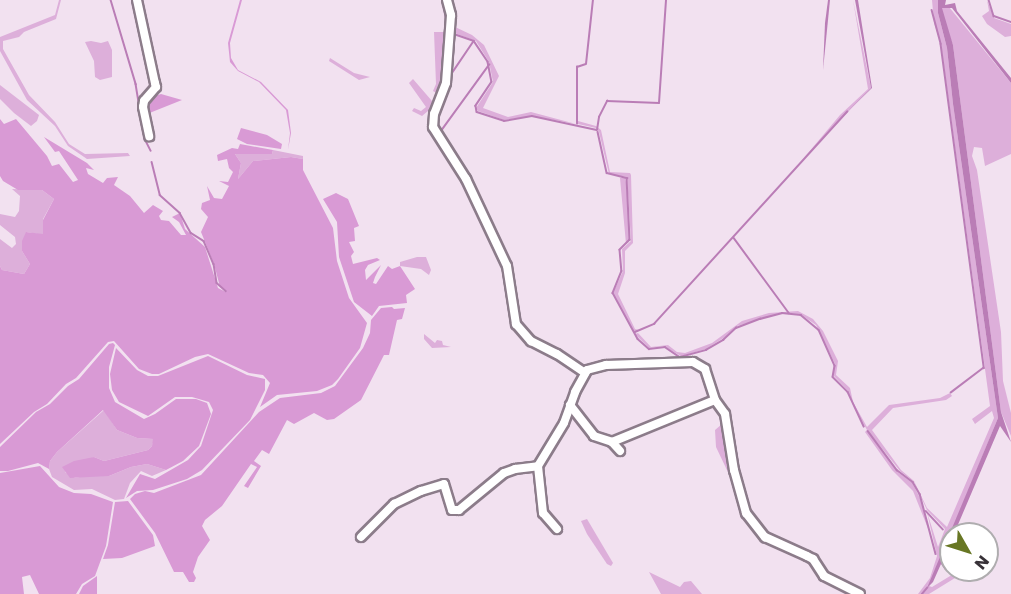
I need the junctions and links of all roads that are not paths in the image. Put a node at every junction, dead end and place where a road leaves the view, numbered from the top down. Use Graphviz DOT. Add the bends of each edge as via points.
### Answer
graph roads {
  1 [pos="137,0"];
  2 [pos="447,0"];
  3 [pos="150,136"];
  4 [pos="585,373"];
  5 [pos="716,400"];
  6 [pos="570,405"];
  7 [pos="612,442"];
  8 [pos="620,451"];
  9 [pos="538,466"];
  10 [pos="557,529"];
  11 [pos="361,537"];
  12 [pos="860,594"];
  1 -- 3 [label="street" via="156,87 143,107"];
  2 -- 4 [label="street" via="451,15 446,83 433,127 466,179 507,266 516,324 531,341"];
  4 -- 5 [label="street" via="606,364 693,362 705,369"];
  4 -- 6 [label="street"];
  5 -- 7 [label="street"];
  5 -- 12 [label="street" via="726,414 734,470 746,513 765,537 813,559 824,576"];
  6 -- 7 [label="street" via="594,436"];
  6 -- 9 [label="street" via="564,423"];
  7 -- 8 [label="street"];
  9 -- 10 [label="street" via="543,513"];
  9 -- 11 [label="street" via="504,473 459,510 452,510 444,484 421,491 394,504"];
}
